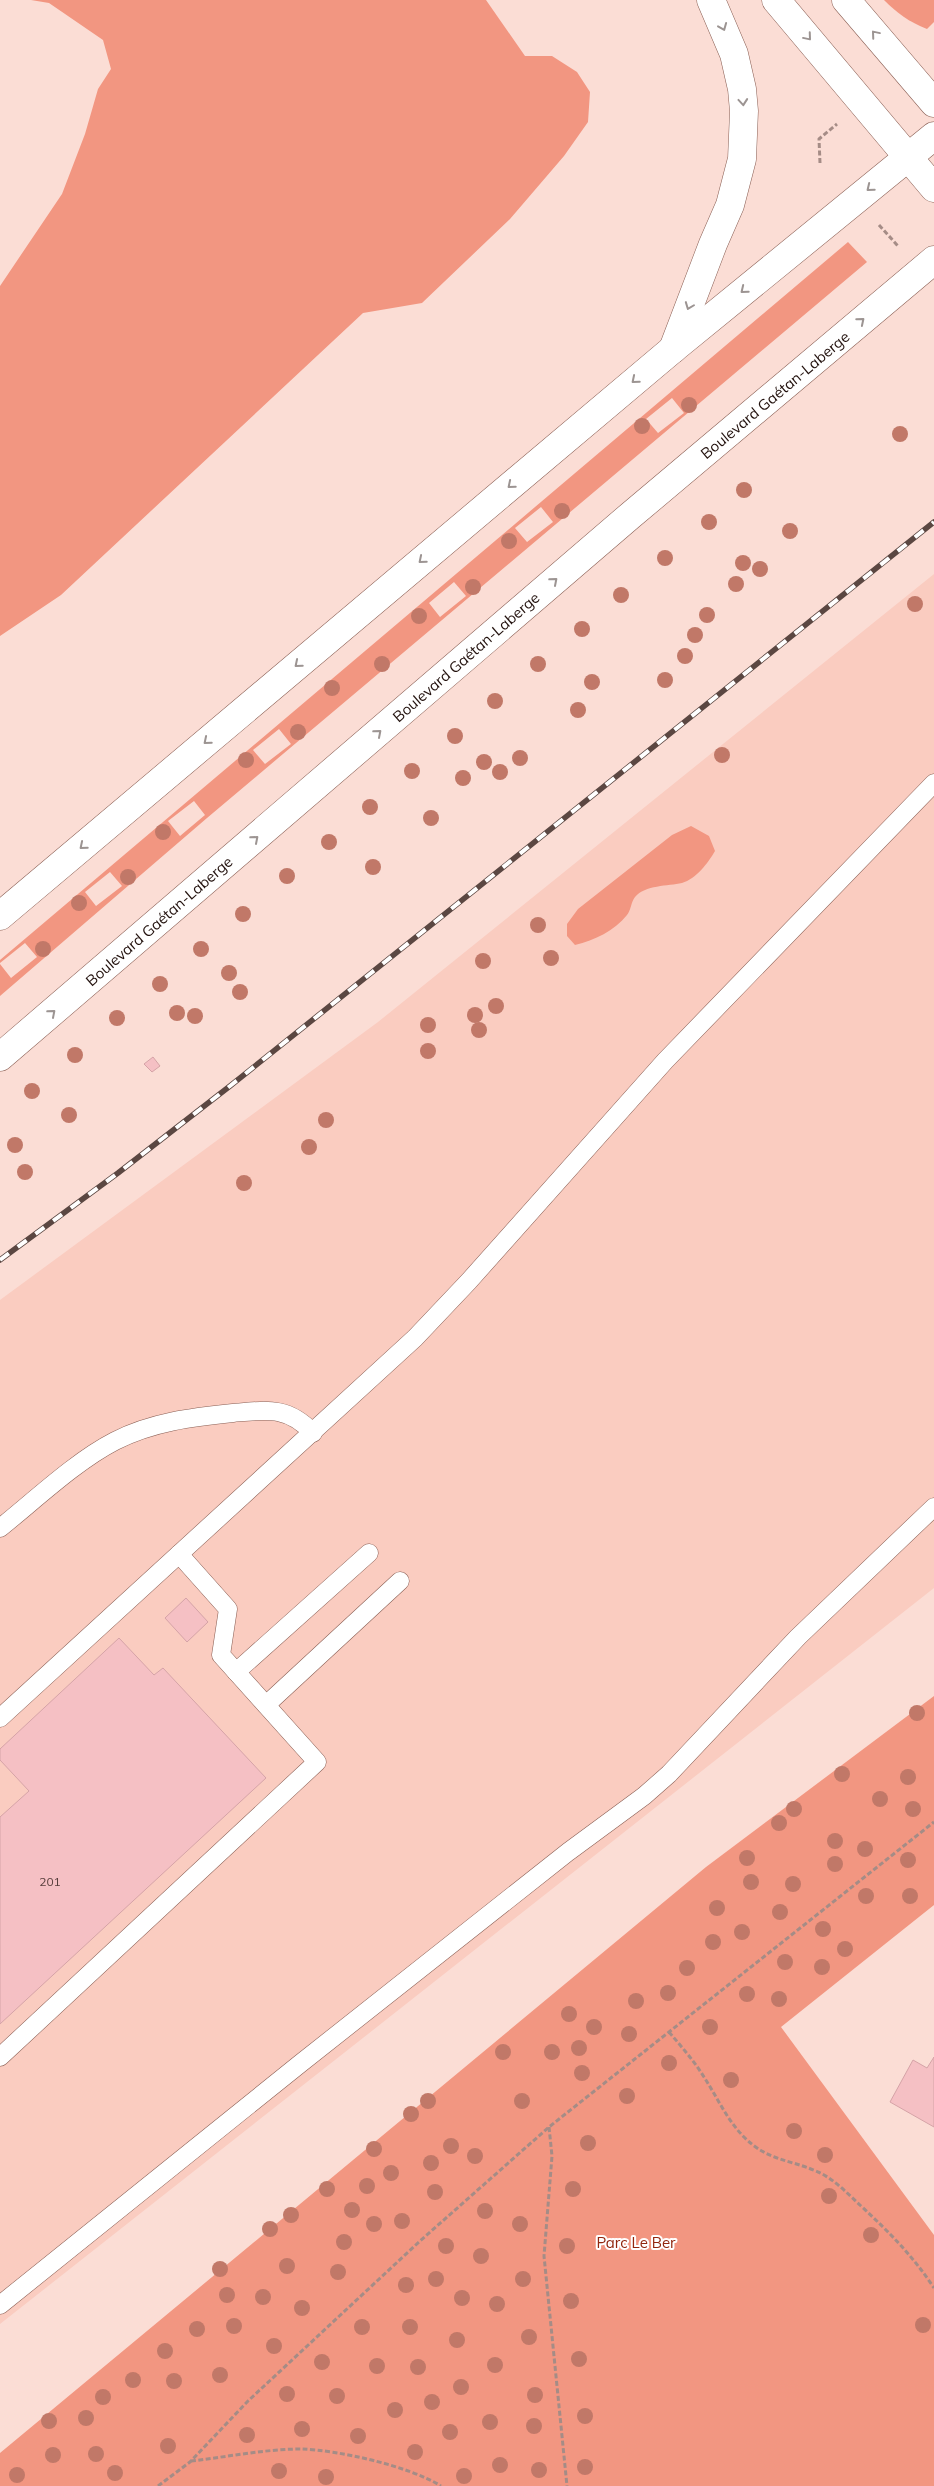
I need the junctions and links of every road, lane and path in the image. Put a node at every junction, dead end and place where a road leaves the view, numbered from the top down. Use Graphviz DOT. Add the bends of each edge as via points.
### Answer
graph roads {
  1 [pos="711,0"];
  2 [pos="776,0"];
  3 [pos="846,0"];
  4 [pos="934,103"];
  5 [pos="934,136"];
  6 [pos="819,139"];
  7 [pos="908,157"];
  8 [pos="820,163"];
  9 [pos="934,188"];
  10 [pos="878,224"];
  11 [pos="901,251"];
  12 [pos="934,260"];
  13 [pos="673,349"];
  14 [pos="934,783"];
  15 [pos="0,916"];
  16 [pos="0,1057"];
  17 [pos="313,1433"];
  18 [pos="934,1507"];
  19 [pos="0,1528"];
  20 [pos="369,1553"];
  21 [pos="179,1554"];
  22 [pos="400,1581"];
  23 [pos="236,1672"];
  24 [pos="266,1705"];
  25 [pos="0,1718"];
  26 [pos="934,1822"];
  27 [pos="669,2032"];
  28 [pos="0,2057"];
  29 [pos="549,2127"];
  30 [pos="934,2288"];
  31 [pos="0,2305"];
  32 [pos="190,2462"];
  33 [pos="158,2486"];
  34 [pos="441,2486"];
  35 [pos="567,2486"];
  1 -- 13 [label="main road, one-way" via="734,54 740,80 744,111 742,159 730,205"];
  2 -- 7 [label="main road, one-way"];
  4 -- 3 [label="main road, one-way"];
  5 -- 7 [label="main road"];
  6 -- 8 [label="path"];
  7 -- 9 [label="main road"];
  7 -- 13 [label="main road, one-way"];
  10 -- 11 [label="path"];
  16 -- 12 [label="main road, Boulevard Gaétan-Laberge, one-way"];
  13 -- 15 [label="main road, one-way"];
  14 -- 17 [label="lane" via="665,1061 422,1331"];
  17 -- 19 [label="lane" via="291,1415 274,1411 192,1417 141,1430 96,1451"];
  17 -- 21 [label="lane"];
  18 -- 31 [label="lane" via="798,1637 669,1774 644,1796 301,2063"];
  20 -- 23 [label="lane"];
  21 -- 23 [label="lane" via="228,1609 221,1655"];
  21 -- 25 [label="lane"];
  22 -- 24 [label="lane"];
  23 -- 24 [label="lane"];
  24 -- 28 [label="lane" via="317,1762"];
  26 -- 27 [label="path"];
  27 -- 29 [label="path"];
  27 -- 30 [label="path" via="691,2058 744,2137 763,2152 816,2171 839,2185 917,2261"];
  29 -- 32 [label="path" via="248,2400"];
  29 -- 35 [label="path" via="552,2156 544,2256"];
  32 -- 33 [label="path"];
  32 -- 34 [label="path" via="301,2449 369,2460"];
}
